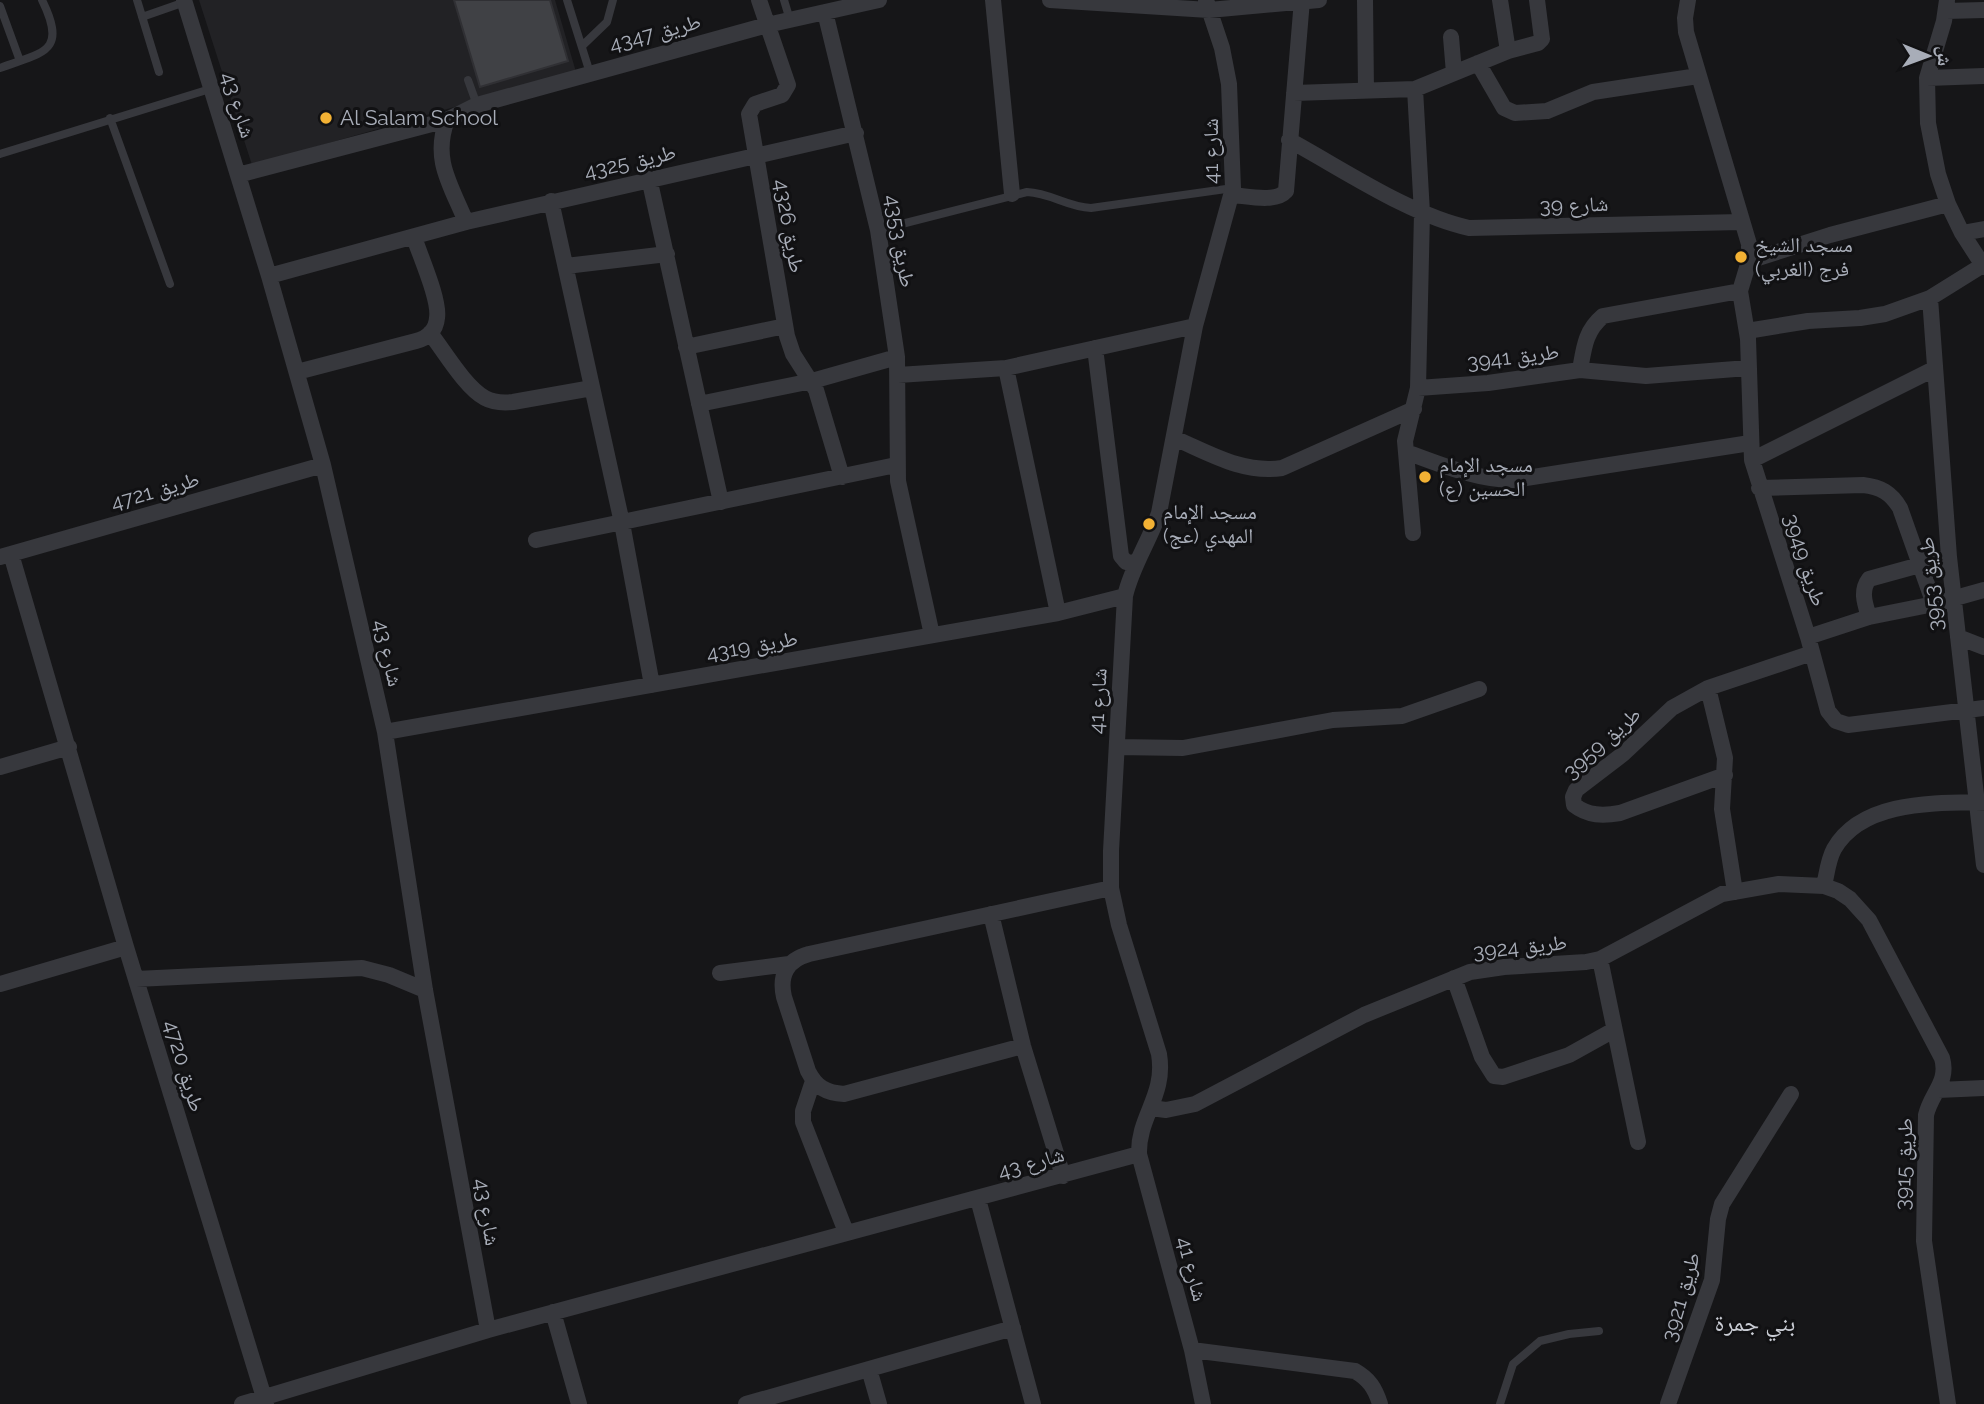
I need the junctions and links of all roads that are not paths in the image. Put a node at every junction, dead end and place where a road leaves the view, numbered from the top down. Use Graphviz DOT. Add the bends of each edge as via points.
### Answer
graph roads {
  1 [pos="42,0"];
  2 [pos="136,0"];
  3 [pos="567,0"];
  4 [pos="612,0"];
  5 [pos="759,0"];
  6 [pos="784,0"];
  7 [pos="879,0"];
  8 [pos="993,0"];
  9 [pos="1050,0"];
  10 [pos="1319,0"];
  11 [pos="1365,0"];
  12 [pos="1500,0"];
  13 [pos="1537,0"];
  14 [pos="1688,0"];
  15 [pos="184,1"];
  16 [pos="1302,1"];
  17 [pos="856,2"];
  18 [pos="1208,5"];
  19 [pos="1946,5"];
  20 [pos="0,6"];
  21 [pos="824,6"];
  22 [pos="1984,10"];
  23 [pos="142,17"];
  24 [pos="790,20"];
  25 [pos="767,24"];
  26 [pos="1451,37"];
  27 [pos="582,46"];
  28 [pos="1508,51"];
  29 [pos="20,61"];
  30 [pos="1478,63"];
  31 [pos="0,68"];
  32 [pos="159,72"];
  33 [pos="590,73"];
  34 [pos="1454,73"];
  35 [pos="1698,76"];
  36 [pos="1984,76"];
  37 [pos="1927,78"];
  38 [pos="468,80"];
  39 [pos="210,89"];
  40 [pos="1415,89"];
  41 [pos="1366,90"];
  42 [pos="1294,93"];
  43 [pos="477,105"];
  44 [pos="110,118"];
  45 [pos="447,120"];
  46 [pos="856,132"];
  47 [pos="1289,140"];
  48 [pos="0,154"];
  49 [pos="756,155"];
  50 [pos="238,176"];
  51 [pos="649,178"];
  52 [pos="1233,192"];
  53 [pos="1012,194"];
  54 [pos="551,201"];
  55 [pos="1948,204"];
  56 [pos="1422,213"];
  57 [pos="466,222"];
  58 [pos="1741,222"];
  59 [pos="1984,229"];
  60 [pos="878,230"];
  61 [pos="1962,233"];
  62 [pos="414,237"];
  63 [pos="667,254"];
  64 [pos="1749,261"];
  65 [pos="566,266"];
  66 [pos="1983,266"];
  67 [pos="269,276"];
  68 [pos="170,285"];
  69 [pos="1740,291"];
  70 [pos="1930,298"];
  71 [pos="785,326"];
  72 [pos="1195,326"];
  73 [pos="1747,331"];
  74 [pos="430,333"];
  75 [pos="686,347"];
  76 [pos="1096,348"];
  77 [pos="897,357"];
  78 [pos="1006,368"];
  79 [pos="1748,368"];
  80 [pos="1934,369"];
  81 [pos="1580,370"];
  82 [pos="297,372"];
  83 [pos="898,375"];
  84 [pos="812,381"];
  85 [pos="592,388"];
  86 [pos="1418,388"];
  87 [pos="699,404"];
  88 [pos="1414,409"];
  89 [pos="1174,438"];
  90 [pos="1750,443"];
  91 [pos="1406,452"];
  92 [pos="1752,460"];
  93 [pos="323,465"];
  94 [pos="897,465"];
  95 [pos="842,477"];
  96 [pos="1759,488"];
  97 [pos="721,502"];
  98 [pos="622,523"];
  99 [pos="1413,533"];
  100 [pos="536,540"];
  101 [pos="5,556"];
  102 [pos="1949,557"];
  103 [pos="1135,563"];
  104 [pos="1920,564"];
  105 [pos="1984,590"];
  106 [pos="1125,596"];
  107 [pos="1953,598"];
  108 [pos="1934,604"];
  109 [pos="1058,613"];
  110 [pos="1869,617"];
  111 [pos="932,635"];
  112 [pos="1808,637"];
  113 [pos="1958,637"];
  114 [pos="1984,647"];
  115 [pos="1812,653"];
  116 [pos="652,685"];
  117 [pos="1708,688"];
  118 [pos="1479,689"];
  119 [pos="1984,709"];
  120 [pos="1966,712"];
  121 [pos="385,732"];
  122 [pos="69,747"];
  123 [pos="1116,747"];
  124 [pos="0,767"];
  125 [pos="1725,775"];
  126 [pos="1980,802"];
  127 [pos="1984,865"];
  128 [pos="1824,886"];
  129 [pos="1111,888"];
  130 [pos="1735,892"];
  131 [pos="991,914"];
  132 [pos="126,947"];
  133 [pos="1600,959"];
  134 [pos="789,964"];
  135 [pos="720,973"];
  136 [pos="1454,978"];
  137 [pos="135,979"];
  138 [pos="0,984"];
  139 [pos="425,990"];
  140 [pos="1614,1030"];
  141 [pos="1023,1046"];
  142 [pos="813,1081"];
  143 [pos="1984,1088"];
  144 [pos="1938,1090"];
  145 [pos="1791,1094"];
  146 [pos="1151,1108"];
  147 [pos="1638,1142"];
  148 [pos="1139,1154"];
  149 [pos="1063,1175"];
  150 [pos="978,1199"];
  151 [pos="846,1232"];
  152 [pos="553,1312"];
  153 [pos="1013,1328"];
  154 [pos="488,1330"];
  155 [pos="1599,1331"];
  156 [pos="1192,1350"];
  157 [pos="869,1369"];
  158 [pos="265,1401"];
  159 [pos="242,1404"];
  160 [pos="579,1404"];
  161 [pos="746,1404"];
  162 [pos="879,1404"];
  163 [pos="1033,1404"];
  164 [pos="1203,1404"];
  165 [pos="1380,1404"];
  166 [pos="1500,1404"];
  167 [pos="1668,1404"];
  168 [pos="1948,1404"];
  1 -- 29 [label="lane" via="53,40 45,51"];
  2 -- 23 [label="lane"];
  3 -- 27 [label="lane"];
  4 -- 27 [label="lane" via="607,22"];
  5 -- 25 [label="street, طريق 4326"];
  6 -- 24 [label="lane"];
  7 -- 17 [label="street, طريق 4347"];
  8 -- 53 [label="street"];
  9 -- 18 [label="street"];
  10 -- 16 [label="street"];
  11 -- 41 [label="street"];
  12 -- 28 [label="street"];
  13 -- 28 [label="street" via="1542,39"];
  14 -- 35 [label="street" via="1686,32"];
  15 -- 23 [label="lane"];
  15 -- 39 [label="street, شارع 43"];
  16 -- 18 [label="street"];
  16 -- 42 [label="street"];
  17 -- 21 [label="street, طريق 4347"];
  18 -- 52 [label="street, شارع 41" via="1229,84"];
  19 -- 22 [label="street"];
  19 -- 37 [label="street"];
  20 -- 29 [label="lane"];
  21 -- 24 [label="street, طريق 4347"];
  21 -- 46 [label="street, طريق 4353"];
  23 -- 32 [label="lane"];
  24 -- 25 [label="street, طريق 4347"];
  25 -- 33 [label="street, طريق 4347"];
  25 -- 49 [label="street, طريق 4326" via="788,85 782,95 750,110"];
  26 -- 34 [label="street"];
  27 -- 33 [label="lane"];
  28 -- 30 [label="street"];
  29 -- 31 [label="lane"];
  30 -- 34 [label="street"];
  30 -- 35 [label="street" via="1504,108 1515,113 1547,111 1593,92"];
  33 -- 43 [label="street, طريق 4347"];
  34 -- 40 [label="street"];
  35 -- 58 [label="street"];
  36 -- 37 [label="street"];
  37 -- 55 [label="street" via="1928,123"];
  38 -- 43 [label="lane"];
  39 -- 44 [label="lane"];
  39 -- 50 [label="street, شارع 43"];
  40 -- 41 [label="street"];
  40 -- 56 [label="street"];
  41 -- 42 [label="street"];
  42 -- 47 [label="street"];
  43 -- 45 [label="street, طريق 4347"];
  44 -- 48 [label="lane"];
  44 -- 68 [label="lane"];
  45 -- 50 [label="street, طريق 4347"];
  45 -- 57 [label="street" via="440,155"];
  46 -- 49 [label="street, طريق 4325"];
  46 -- 60 [label="street, طريق 4353"];
  47 -- 52 [label="street" via="1283,194 1276,198"];
  47 -- 56 [label="street, شارع 39"];
  49 -- 51 [label="street, طريق 4325"];
  49 -- 71 [label="street, طريق 4326"];
  50 -- 67 [label="street, شارع 43"];
  51 -- 54 [label="street, طريق 4325"];
  51 -- 63 [label="street"];
  52 -- 53 [label="lane" via="1091,208 1039,192"];
  52 -- 72 [label="street, شارع 41"];
  53 -- 60 [label="lane"];
  54 -- 57 [label="street, طريق 4325"];
  54 -- 65 [label="street"];
  55 -- 61 [label="street"];
  55 -- 64 [label="street"];
  56 -- 58 [label="street, شارع 39" via="1469,228"];
  56 -- 86 [label="street"];
  57 -- 62 [label="street, طريق 4325"];
  58 -- 64 [label="street"];
  59 -- 61 [label="street"];
  60 -- 77 [label="street, طريق 4353"];
  61 -- 66 [label="street"];
  62 -- 67 [label="street, طريق 4325"];
  62 -- 74 [label="street" via="437,309"];
  63 -- 65 [label="street"];
  63 -- 75 [label="street"];
  64 -- 69 [label="street, طريق 3949"];
  65 -- 85 [label="street"];
  66 -- 70 [label="street"];
  67 -- 82 [label="street, شارع 43"];
  69 -- 73 [label="street, طريق 3949"];
  69 -- 81 [label="street, طريق 3941" via="1603,316 1587,334"];
  70 -- 73 [label="street" via="1885,314"];
  70 -- 80 [label="street, طريق 3953"];
  71 -- 75 [label="street"];
  71 -- 84 [label="street, طريق 4326" via="793,354"];
  72 -- 76 [label="street"];
  72 -- 89 [label="street, شارع 41"];
  73 -- 79 [label="street, طريق 3949"];
  74 -- 82 [label="street" via="416,341"];
  74 -- 85 [label="street" via="477,393 488,400 513,402"];
  75 -- 87 [label="street"];
  76 -- 78 [label="street"];
  76 -- 103 [label="street" via="1121,556"];
  77 -- 83 [label="street, طريق 4353"];
  77 -- 84 [label="street"];
  78 -- 83 [label="street"];
  78 -- 109 [label="street"];
  79 -- 81 [label="street" via="1646,376"];
  79 -- 90 [label="street, طريق 3949"];
  80 -- 92 [label="street"];
  80 -- 102 [label="street, طريق 3953"];
  81 -- 86 [label="street, طريق 3941"];
  82 -- 93 [label="street, شارع 43"];
  83 -- 94 [label="street, طريق 4353"];
  84 -- 87 [label="street"];
  84 -- 95 [label="street, طريق 4326"];
  85 -- 98 [label="street"];
  86 -- 88 [label="street"];
  87 -- 97 [label="street"];
  88 -- 89 [label="street" via="1282,468 1249,468"];
  88 -- 91 [label="street"];
  89 -- 103 [label="street, شارع 41" via="1159,513"];
  90 -- 91 [label="street" via="1513,481 1474,475"];
  90 -- 92 [label="street, طريق 3949"];
  91 -- 99 [label="street"];
  92 -- 96 [label="street, طريق 3949"];
  93 -- 101 [label="street, طريق 4721"];
  93 -- 121 [label="street, شارع 43"];
  94 -- 95 [label="street"];
  94 -- 111 [label="street, طريق 4353"];
  95 -- 97 [label="street"];
  96 -- 104 [label="street" via="1863,485 1885,491 1900,508"];
  96 -- 112 [label="street, طريق 3949"];
  97 -- 98 [label="street"];
  98 -- 100 [label="street"];
  98 -- 116 [label="street"];
  101 -- 122 [label="street, طريق 4720"];
  102 -- 104 [label="street"];
  102 -- 107 [label="street, طريق 3953"];
  103 -- 106 [label="street, شارع 41"];
  104 -- 108 [label="street"];
  104 -- 110 [label="street" via="1870,579 1864,598"];
  105 -- 107 [label="street"];
  106 -- 109 [label="street, طريق 4319"];
  106 -- 123 [label="street, شارع 41"];
  107 -- 108 [label="street"];
  107 -- 113 [label="street, طريق 3953"];
  108 -- 110 [label="street"];
  109 -- 111 [label="street, طريق 4319"];
  110 -- 112 [label="street"];
  111 -- 116 [label="street, طريق 4319"];
  112 -- 115 [label="street, طريق 3949"];
  113 -- 114 [label="street"];
  113 -- 120 [label="street, طريق 3953"];
  115 -- 117 [label="street, طريق 3959"];
  115 -- 120 [label="street, طريق 3949" via="1828,711 1841,724"];
  116 -- 121 [label="street, طريق 4319"];
  117 -- 125 [label="street"];
  117 -- 125 [label="street, طريق 3959" via="1672,708 1576,790 1574,805 1603,816 1620,813"];
  118 -- 123 [label="street" via="1402,716 1333,720 1182,748"];
  119 -- 120 [label="street, طريق 3949"];
  120 -- 126 [label="street, طريق 3953"];
  121 -- 139 [label="street, شارع 43"];
  122 -- 124 [label="street"];
  122 -- 132 [label="street, طريق 4720"];
  123 -- 129 [label="street, شارع 41"];
  125 -- 130 [label="street" via="1723,820"];
  126 -- 127 [label="street, طريق 3953"];
  126 -- 128 [label="street" via="1895,807 1855,827 1835,847"];
  128 -- 130 [label="street, طريق 3924" via="1779,884"];
  128 -- 144 [label="street, طريق 3915" via="1850,899 1869,920 1942,1058 1945,1075"];
  129 -- 131 [label="street"];
  129 -- 146 [label="street, شارع 41" via="1160,1054 1160,1082"];
  130 -- 133 [label="street, طريق 3924" via="1710,900"];
  131 -- 134 [label="street" via="809,954"];
  131 -- 141 [label="street"];
  132 -- 137 [label="street, طريق 4720"];
  132 -- 138 [label="street"];
  133 -- 136 [label="street, طريق 3924" via="1487,969"];
  133 -- 140 [label="street"];
  134 -- 135 [label="street"];
  134 -- 142 [label="street" via="782,986"];
  136 -- 140 [label="street" via="1482,1057 1494,1076 1569,1055"];
  136 -- 146 [label="street, طريق 3924" via="1364,1015 1195,1104"];
  137 -- 139 [label="street" via="362,968"];
  137 -- 158 [label="street, طريق 4720"];
  139 -- 154 [label="street, شارع 43"];
  140 -- 147 [label="street"];
  141 -- 142 [label="street" via="845,1094 822,1089"];
  141 -- 149 [label="street"];
  142 -- 151 [label="street" via="803,1122"];
  143 -- 144 [label="street"];
  144 -- 168 [label="street, طريق 3915" via="1926,1115 1923,1219"];
  145 -- 167 [label="street, طريق 3921" via="1722,1204 1712,1280"];
  146 -- 148 [label="street, شارع 41" via="1142,1128"];
  148 -- 149 [label="street, شارع 43"];
  148 -- 156 [label="street, شارع 41"];
  149 -- 150 [label="street, شارع 43"];
  150 -- 151 [label="street, شارع 43"];
  150 -- 153 [label="street"];
  151 -- 152 [label="street, شارع 43"];
  152 -- 154 [label="street, شارع 43"];
  152 -- 160 [label="street"];
  153 -- 157 [label="street"];
  153 -- 163 [label="street"];
  154 -- 158 [label="street, شارع 43"];
  155 -- 166 [label="lane" via="1541,1341 1513,1364"];
  156 -- 164 [label="street, شارع 41"];
  156 -- 165 [label="street" via="1354,1371 1372,1384"];
  157 -- 161 [label="street"];
  157 -- 162 [label="street"];
  158 -- 159 [label="street, شارع 43"];
}
